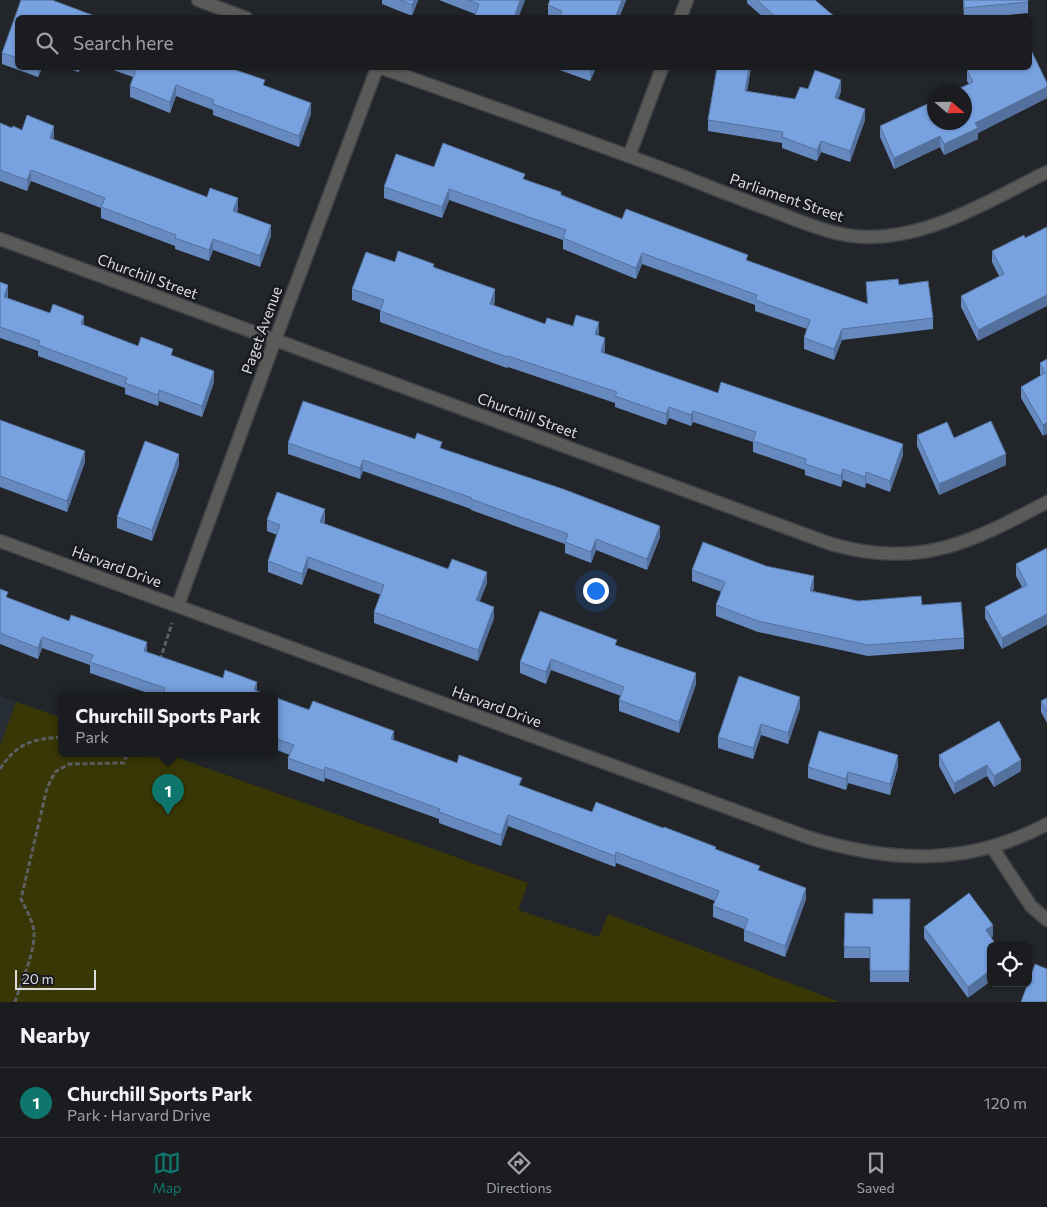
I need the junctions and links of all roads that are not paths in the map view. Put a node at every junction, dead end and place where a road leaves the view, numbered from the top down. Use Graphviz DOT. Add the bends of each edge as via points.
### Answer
graph roads {
  1 [pos="198,0"];
  2 [pos="687,0"];
  3 [pos="238,15"];
  4 [pos="681,15"];
  5 [pos="376,70"];
  6 [pos="388,70"];
  7 [pos="661,70"];
  8 [pos="628,156"];
  9 [pos="1047,172"];
  10 [pos="0,239"];
  11 [pos="275,340"];
  12 [pos="1047,502"];
  13 [pos="0,540"];
  14 [pos="178,605"];
  15 [pos="1047,824"];
  16 [pos="992,847"];
  17 [pos="1047,920"];
  1 -- 3 [label="street"];
  2 -- 4 [label="street"];
  5 -- 11 [label="street, Paget Avenue"];
  6 -- 8 [label="street, Parliament Street"];
  7 -- 8 [label="street"];
  8 -- 9 [label="street, Parliament Street" via="811,226 870,238 917,231 939,223"];
  10 -- 11 [label="street, Churchill Street"];
  11 -- 12 [label="street, Churchill Street" via="831,544 855,550 890,555 952,546 985,534"];
  11 -- 14 [label="street, Paget Avenue"];
  13 -- 14 [label="street, Harvard Drive"];
  14 -- 16 [label="street, Harvard Drive" via="810,838 863,852 912,857"];
  15 -- 16 [label="street, Harvard Drive"];
  16 -- 17 [label="street" via="1031,906"];
}
